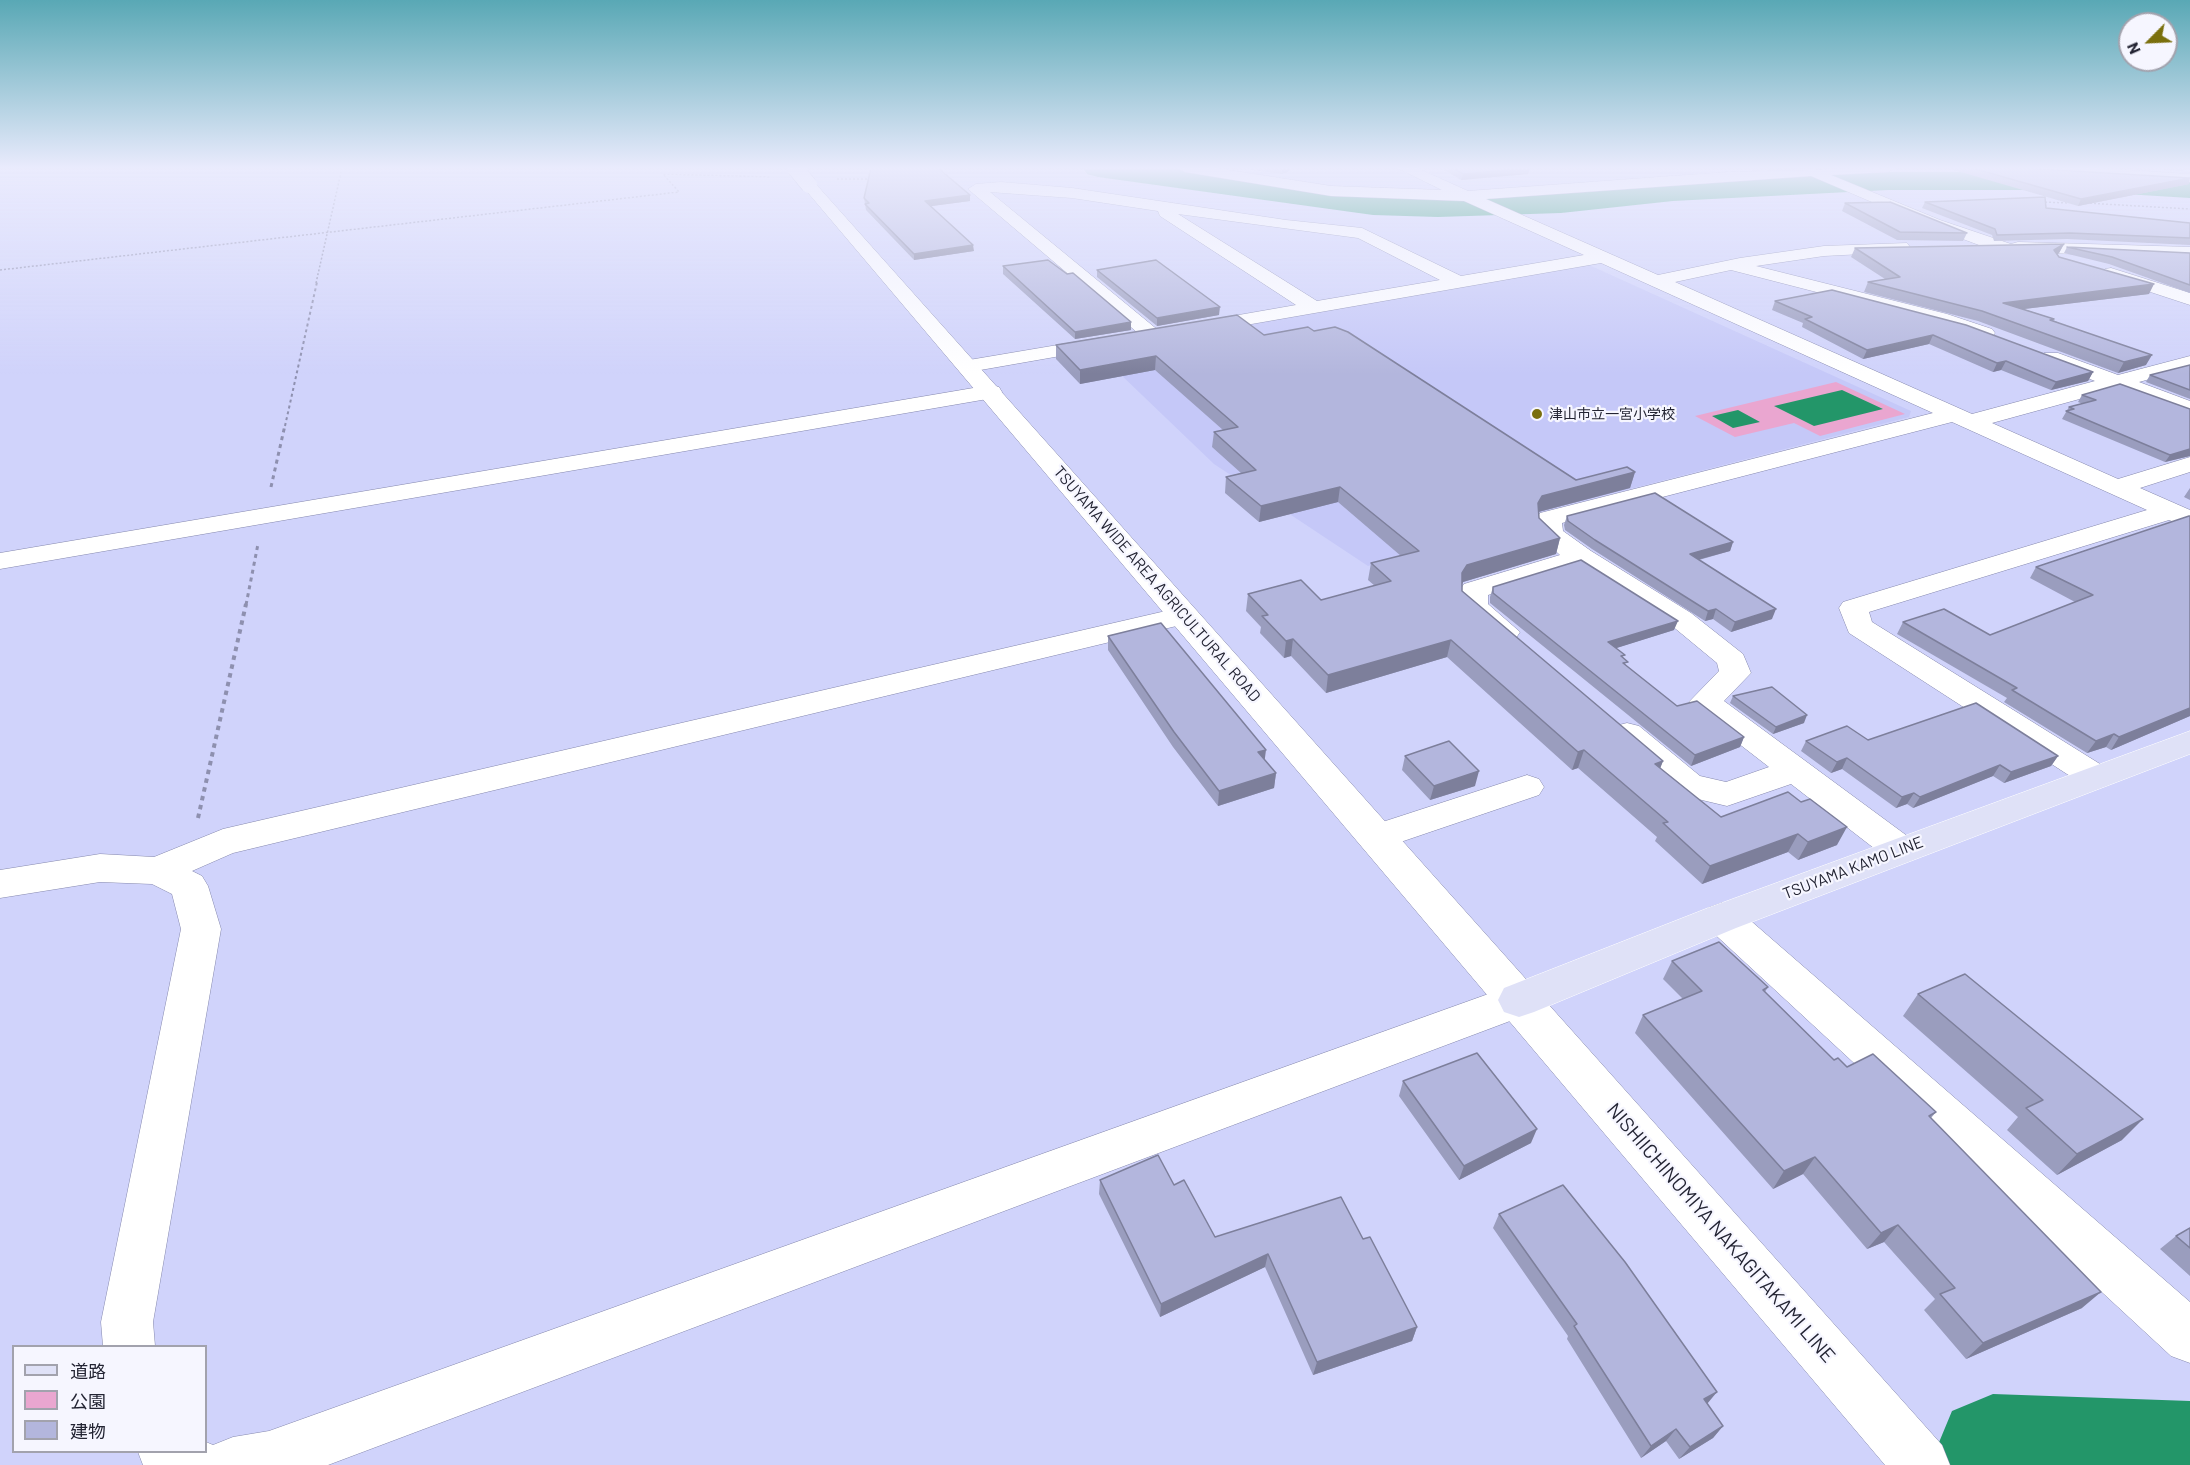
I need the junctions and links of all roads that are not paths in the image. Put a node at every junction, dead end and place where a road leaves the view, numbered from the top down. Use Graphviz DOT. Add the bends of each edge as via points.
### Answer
graph roads {
  1 [pos="862,236"];
  2 [pos="1033,236"];
  3 [pos="1203,236"];
  4 [pos="1369,236"];
  5 [pos="1557,236"];
  6 [pos="1973,236"];
  7 [pos="2001,247"];
  8 [pos="2083,247"];
  9 [pos="1917,248"];
  10 [pos="1957,249"];
  11 [pos="2190,252"];
  12 [pos="1604,257"];
  13 [pos="2190,260"];
  14 [pos="1731,265"];
  15 [pos="1457,281"];
  16 [pos="1656,281"];
  17 [pos="2190,299"];
  18 [pos="1313,307"];
  19 [pos="1152,335"];
  20 [pos="2001,339"];
  21 [pos="2033,351"];
  22 [pos="2190,362"];
  23 [pos="969,366"];
  24 [pos="2117,382"];
  25 [pos="991,392"];
  26 [pos="2190,409"];
  27 [pos="1964,417"];
  28 [pos="2190,464"];
  29 [pos="2118,486"];
  30 [pos="2180,515"];
  31 [pos="1581,557"];
  32 [pos="0,561"];
  33 [pos="1183,616"];
  34 [pos="1528,651"];
  35 [pos="1608,719"];
  36 [pos="2190,742"];
  37 [pos="1796,770"];
  38 [pos="2096,777"];
  39 [pos="1527,787"];
  40 [pos="1377,837"];
  41 [pos="1902,850"];
  42 [pos="158,871"];
  43 [pos="0,884"];
  44 [pos="1722,918"];
  45 [pos="1519,1000"];
  46 [pos="2190,1337"];
  47 [pos="129,1345"];
  48 [pos="233,1465"];
  49 [pos="1922,1465"];
  1 -- 23 [label="street, TSUYAMA WIDE AREA AGRICULTURAL ROAD"];
  2 -- 19 [label="street"];
  3 -- 18 [label="street"];
  4 -- 15 [label="street"];
  5 -- 12 [label="street"];
  6 -- 7 [label="street"];
  7 -- 8 [label="street"];
  7 -- 10 [label="street"];
  7 -- 17 [label="street" via="2102,270"];
  8 -- 11 [label="street"];
  8 -- 13 [label="street"];
  9 -- 14 [label="street" via="1824,250"];
  12 -- 15 [label="street"];
  12 -- 16 [label="street"];
  14 -- 16 [label="street"];
  14 -- 20 [label="street" via="1940,318"];
  15 -- 18 [label="street"];
  16 -- 27 [label="street"];
  18 -- 19 [label="street"];
  19 -- 23 [label="street"];
  21 -- 24 [label="street"];
  22 -- 24 [label="street"];
  23 -- 25 [label="street, TSUYAMA WIDE AREA AGRICULTURAL ROAD"];
  24 -- 26 [label="street"];
  24 -- 27 [label="street"];
  25 -- 32 [label="street"];
  25 -- 33 [label="street, TSUYAMA WIDE AREA AGRICULTURAL ROAD"];
  27 -- 29 [label="street"];
  27 -- 31 [label="street" via="1549,519 1550,534"];
  28 -- 29 [label="street"];
  29 -- 30 [label="street"];
  30 -- 38 [label="street" via="1853,608 1859,627"];
  31 -- 34 [label="street" via="1474,590 1474,607"];
  31 -- 37 [label="street" via="1681,619 1732,660 1735,673 1705,702"];
  33 -- 40 [label="street, TSUYAMA WIDE AREA AGRICULTURAL ROAD"];
  33 -- 42 [label="street" via="223,842"];
  35 -- 37 [label="street" via="1689,786 1727,794"];
  36 -- 38 [label="main road, TSUYAMA KAMO LINE"];
  37 -- 41 [label="street"];
  38 -- 41 [label="main road, TSUYAMA KAMO LINE"];
  39 -- 40 [label="street"];
  40 -- 45 [label="street, TSUYAMA WIDE AREA AGRICULTURAL ROAD"];
  41 -- 44 [label="main road, TSUYAMA KAMO LINE"];
  42 -- 43 [label="street" via="100,868"];
  42 -- 47 [label="street" via="189,886 201,928 127,1322"];
  44 -- 45 [label="main road, TSUYAMA KAMO LINE"];
  44 -- 46 [label="street"];
  45 -- 48 [label="street" via="269,1459"];
  45 -- 49 [label="street, NISHIICHINOMIYA NAKAGITAKAMI LINE"];
}
